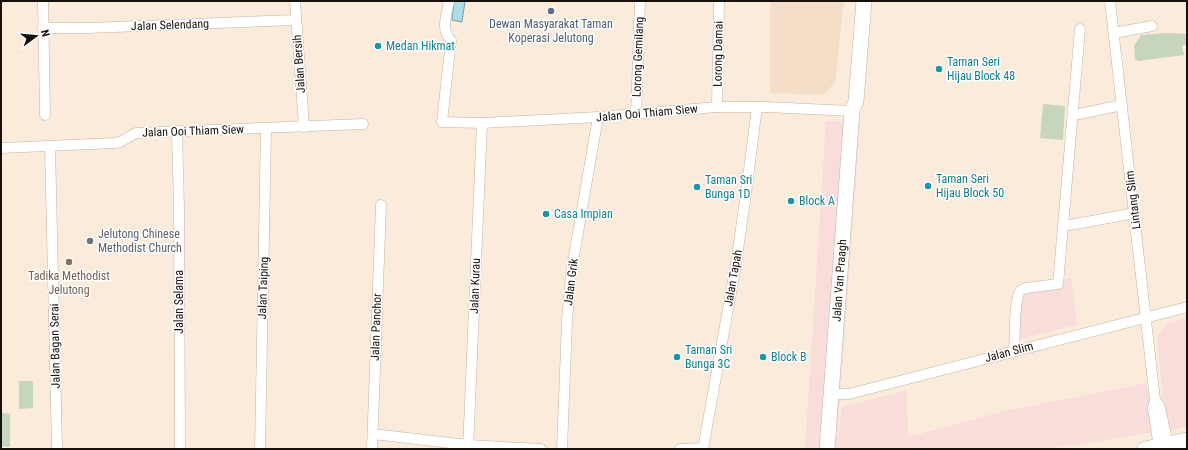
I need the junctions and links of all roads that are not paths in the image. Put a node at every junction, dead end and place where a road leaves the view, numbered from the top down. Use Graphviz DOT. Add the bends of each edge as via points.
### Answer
graph roads {
  1 [pos="43,1"];
  2 [pos="295,1"];
  3 [pos="449,1"];
  4 [pos="640,1"];
  5 [pos="719,1"];
  6 [pos="857,1"];
  7 [pos="864,1"];
  8 [pos="1110,1"];
  9 [pos="296,20"];
  10 [pos="1152,26"];
  11 [pos="43,28"];
  12 [pos="1080,29"];
  13 [pos="1114,33"];
  14 [pos="1122,106"];
  15 [pos="717,107"];
  16 [pos="756,107"];
  17 [pos="852,111"];
  18 [pos="636,114"];
  19 [pos="1080,114"];
  20 [pos="45,115"];
  21 [pos="598,117"];
  22 [pos="482,123"];
  23 [pos="363,124"];
  24 [pos="304,127"];
  25 [pos="266,128"];
  26 [pos="177,131"];
  27 [pos="50,147"];
  28 [pos="1,148"];
  29 [pos="381,205"];
  30 [pos="1135,213"];
  31 [pos="1070,225"];
  32 [pos="1187,307"];
  33 [pos="1147,317"];
  34 [pos="1014,351"];
  35 [pos="831,394"];
  36 [pos="372,434"];
  37 [pos="1187,440"];
  38 [pos="468,447"];
  39 [pos="1157,447"];
  40 [pos="57,449"];
  41 [pos="180,449"];
  42 [pos="260,449"];
  43 [pos="372,449"];
  44 [pos="541,449"];
  45 [pos="562,449"];
  46 [pos="680,449"];
  47 [pos="703,449"];
  48 [pos="827,449"];
  1 -- 11 [label="street"];
  2 -- 9 [label="street, Jalan Bersih"];
  3 -- 22 [label="street, Jalan Ooi Thiam Siew" via="445,25 447,37 451,40 442,122"];
  4 -- 18 [label="street, Lorong Gemilang"];
  5 -- 15 [label="street, Lorong Damai"];
  6 -- 17 [label="main road, Jalan Van Praagh" via="848,101"];
  7 -- 17 [label="main road, Jalan Van Praagh" via="856,101"];
  8 -- 13 [label="street, Lintang Slim"];
  9 -- 11 [label="street, Jalan Selendang"];
  9 -- 24 [label="street, Jalan Bersih"];
  10 -- 13 [label="street"];
  11 -- 20 [label="street"];
  12 -- 34 [label="street" via="1058,284 1026,288 1019,293"];
  13 -- 14 [label="street, Lintang Slim"];
  14 -- 19 [label="street"];
  14 -- 30 [label="street, Lintang Slim"];
  15 -- 16 [label="street, Jalan Ooi Thiam Siew"];
  15 -- 18 [label="street, Jalan Ooi Thiam Siew"];
  16 -- 17 [label="street, Jalan Ooi Thiam Siew"];
  16 -- 47 [label="street, Jalan Tapah" via="735,270"];
  17 -- 35 [label="main road, Jalan Van Praagh"];
  18 -- 21 [label="street, Jalan Ooi Thiam Siew"];
  21 -- 22 [label="street, Jalan Ooi Thiam Siew"];
  21 -- 45 [label="street, Jalan Grik" via="571,273"];
  22 -- 38 [label="street, Jalan Kurau"];
  23 -- 24 [label="street, Jalan Ooi Thiam Siew"];
  24 -- 25 [label="street, Jalan Ooi Thiam Siew"];
  25 -- 26 [label="street, Jalan Ooi Thiam Siew"];
  25 -- 42 [label="street, Jalan Taiping"];
  26 -- 27 [label="street, Jalan Ooi Thiam Siew" via="136,133 115,143"];
  26 -- 41 [label="street, Jalan Selama"];
  27 -- 28 [label="street, Jalan Ooi Thiam Siew"];
  27 -- 40 [label="street, Jalan Bagan Serai"];
  29 -- 36 [label="street, Jalan Panchor"];
  30 -- 31 [label="street"];
  30 -- 33 [label="street, Lintang Slim"];
  32 -- 33 [label="street, Jalan Slim"];
  33 -- 34 [label="street, Jalan Slim"];
  33 -- 39 [label="street, Lintang Slim"];
  34 -- 35 [label="street, Jalan Slim" via="849,394"];
  35 -- 48 [label="main road, Jalan Van Praagh"];
  36 -- 38 [label="street"];
  36 -- 43 [label="street, Jalan Panchor"];
  37 -- 39 [label="main road"];
  38 -- 44 [label="street"];
  46 -- 47 [label="street"];
}
